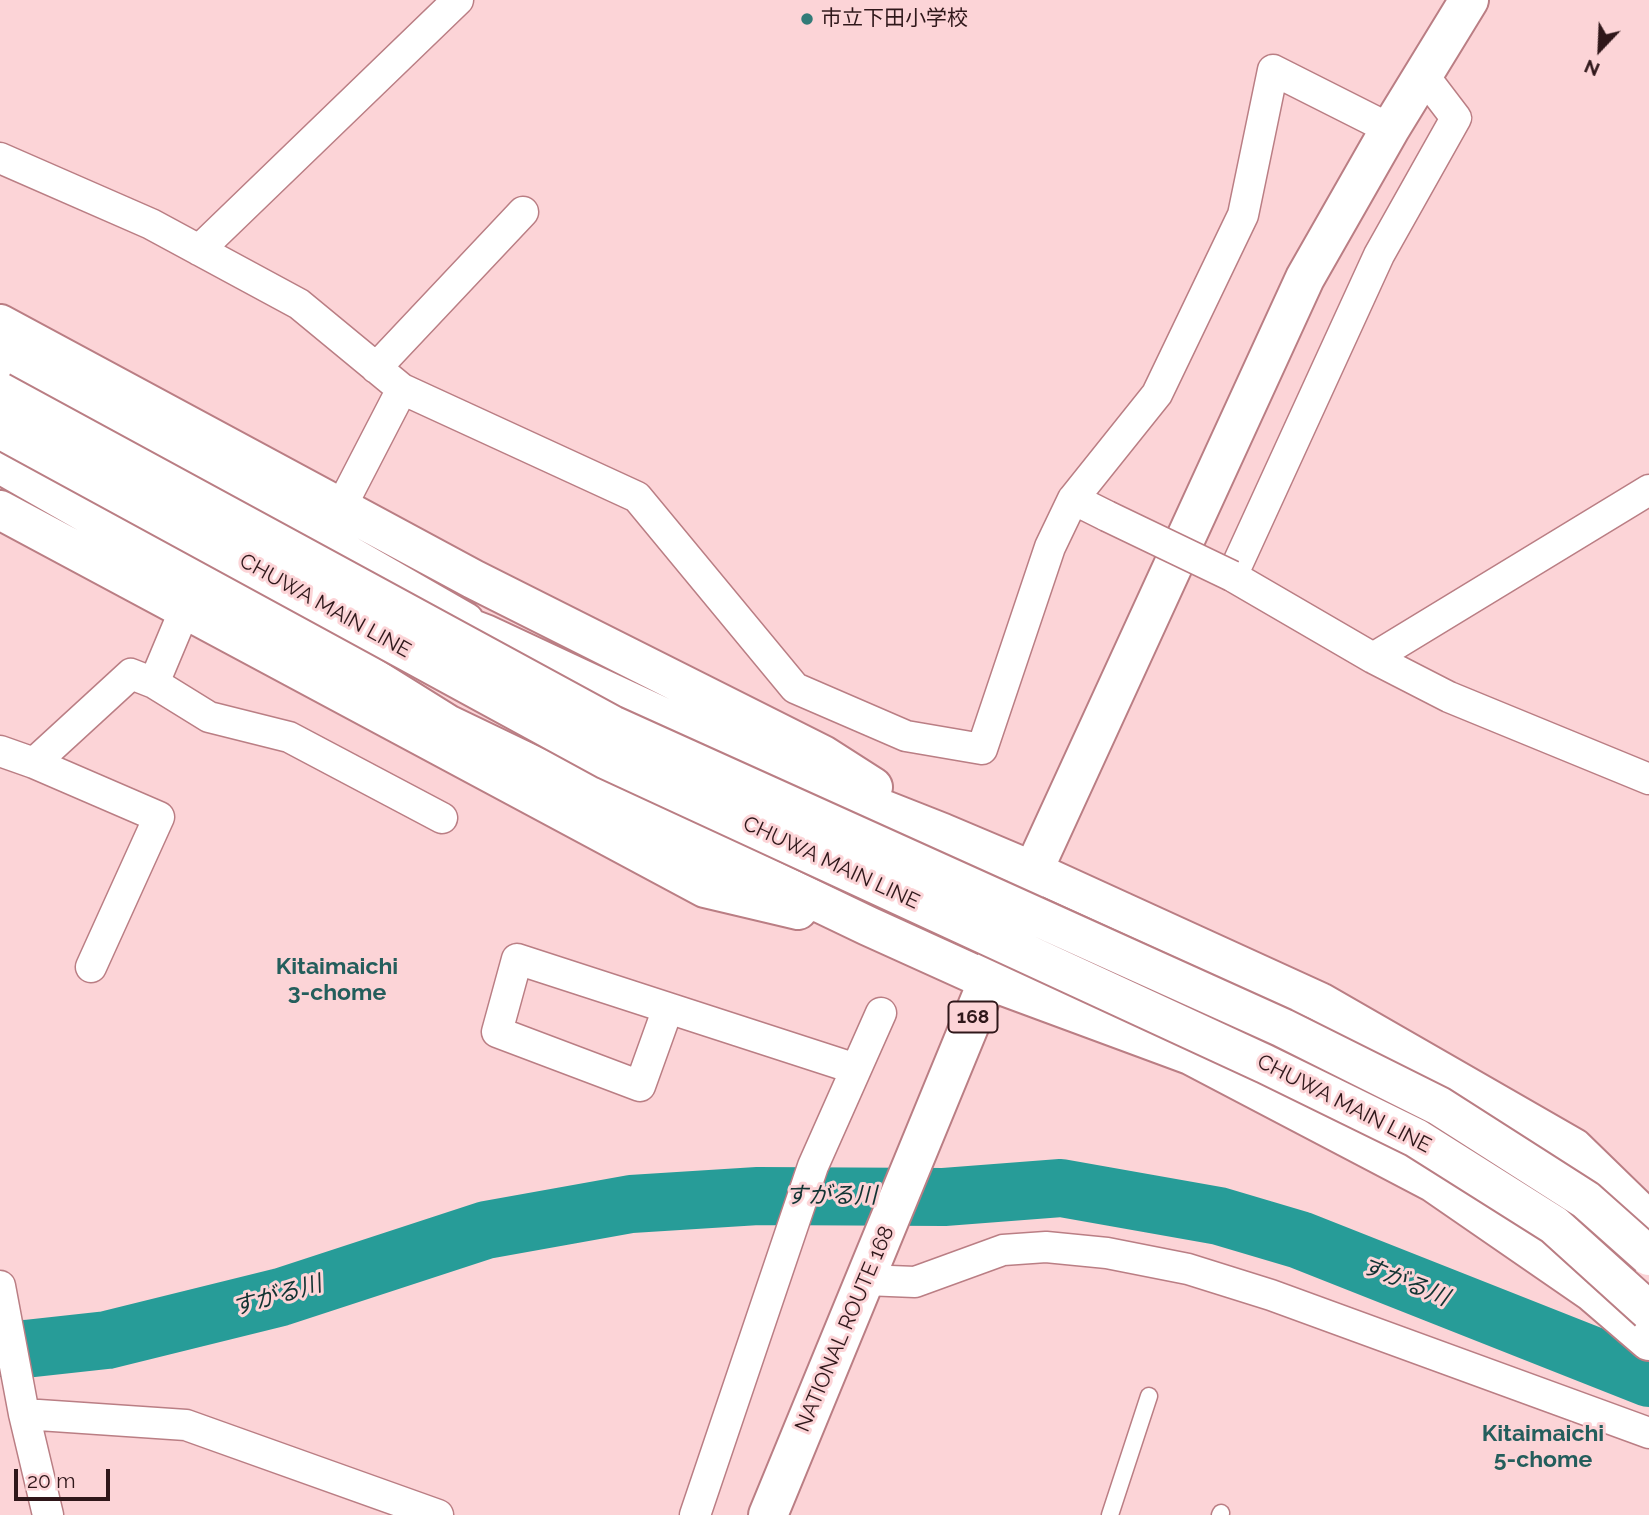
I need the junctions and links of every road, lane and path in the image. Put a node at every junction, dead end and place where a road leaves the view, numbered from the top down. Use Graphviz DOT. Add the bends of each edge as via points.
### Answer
graph roads {
  1 [pos="458,0"];
  2 [pos="1469,0"];
  3 [pos="1424,76"];
  4 [pos="1390,129"];
  5 [pos="0,158"];
  6 [pos="523,212"];
  7 [pos="200,250"];
  8 [pos="0,324"];
  9 [pos="0,355"];
  10 [pos="376,368"];
  11 [pos="402,389"];
  12 [pos="0,393"];
  13 [pos="0,429"];
  14 [pos="0,464"];
  15 [pos="1649,489"];
  16 [pos="1073,499"];
  17 [pos="341,507"];
  18 [pos="0,510"];
  19 [pos="1232,576"];
  20 [pos="185,609"];
  21 [pos="485,634"];
  22 [pos="1373,659"];
  23 [pos="154,683"];
  24 [pos="449,725"];
  25 [pos="0,751"];
  26 [pos="34,763"];
  27 [pos="1649,779"];
  28 [pos="442,818"];
  29 [pos="943,833"];
  30 [pos="1033,871"];
  31 [pos="868,926"];
  32 [pos="91,967"];
  33 [pos="987,980"];
  34 [pos="668,1008"];
  35 [pos="881,1013"];
  36 [pos="856,1069"];
  37 [pos="1649,1221"];
  38 [pos="1649,1256"];
  39 [pos="865,1280"];
  40 [pos="0,1286"];
  41 [pos="1649,1311"];
  42 [pos="1649,1341"];
  43 [pos="1149,1396"];
  44 [pos="24,1413"];
  45 [pos="1649,1433"];
  46 [pos="366,1503"];
  47 [pos="48,1515"];
  48 [pos="438,1515"];
  49 [pos="695,1515"];
  50 [pos="768,1515"];
  51 [pos="1110,1515"];
  1 -- 7 [label="street"];
  2 -- 3 [label="main road, NATIONAL ROUTE 168"];
  3 -- 4 [label="main road, NATIONAL ROUTE 168"];
  3 -- 19 [label="street" via="1456,118 1379,255"];
  4 -- 16 [label="street" via="1273,70 1243,215 1157,394"];
  4 -- 30 [label="main road, NATIONAL ROUTE 168" via="1305,278"];
  5 -- 7 [label="street"];
  6 -- 10 [label="street"];
  7 -- 10 [label="street" via="299,304"];
  8 -- 17 [label="main road"];
  9 -- 21 [label="main road"];
  10 -- 11 [label="street"];
  11 -- 16 [label="street" via="637,497 795,688 906,736 982,749 1049,547"];
  11 -- 17 [label="street"];
  12 -- 38 [label="main road, CHUWA MAIN LINE, bridge" via="612,724 1283,1028 1438,1106 1586,1200"];
  13 -- 41 [label="main road, CHUWA MAIN LINE, bridge" via="607,760 1416,1138 1554,1226"];
  14 -- 24 [label="main road"];
  15 -- 22 [label="street"];
  16 -- 19 [label="street, bridge"];
  17 -- 29 [label="main road" via="473,579 822,755"];
  18 -- 20 [label="main road"];
  19 -- 22 [label="street"];
  20 -- 23 [label="street"];
  20 -- 31 [label="main road" via="705,888"];
  21 -- 24 [label="main road" via="325,572 105,468 269,575"];
  21 -- 29 [label="main road" via="740,753"];
  22 -- 27 [label="street" via="1449,697"];
  23 -- 26 [label="street" via="131,674"];
  23 -- 28 [label="street" via="209,717 289,737"];
  24 -- 31 [label="main road"];
  25 -- 26 [label="street"];
  26 -- 32 [label="street" via="159,817"];
  29 -- 30 [label="main road"];
  30 -- 33 [label="main road, NATIONAL ROUTE 168 / 168"];
  30 -- 37 [label="main road" via="1332,1009 1574,1148"];
  31 -- 33 [label="main road"];
  33 -- 39 [label="main road, NATIONAL ROUTE 168 / 168"];
  33 -- 42 [label="main road" via="1190,1055 1434,1183 1592,1292"];
  34 -- 34 [label="street" via="640,1086 497,1032 517,959"];
  34 -- 36 [label="street"];
  35 -- 36 [label="street"];
  36 -- 49 [label="street" via="813,1166"];
  39 -- 45 [label="street" via="915,1282 1003,1250 1046,1247 1188,1269 1271,1294"];
  39 -- 50 [label="main road, NATIONAL ROUTE 168 / 168"];
  40 -- 44 [label="street"];
  43 -- 51 [label="lane"];
  44 -- 46 [label="street" via="186,1425"];
  44 -- 47 [label="street"];
  46 -- 48 [label="street"];
}
